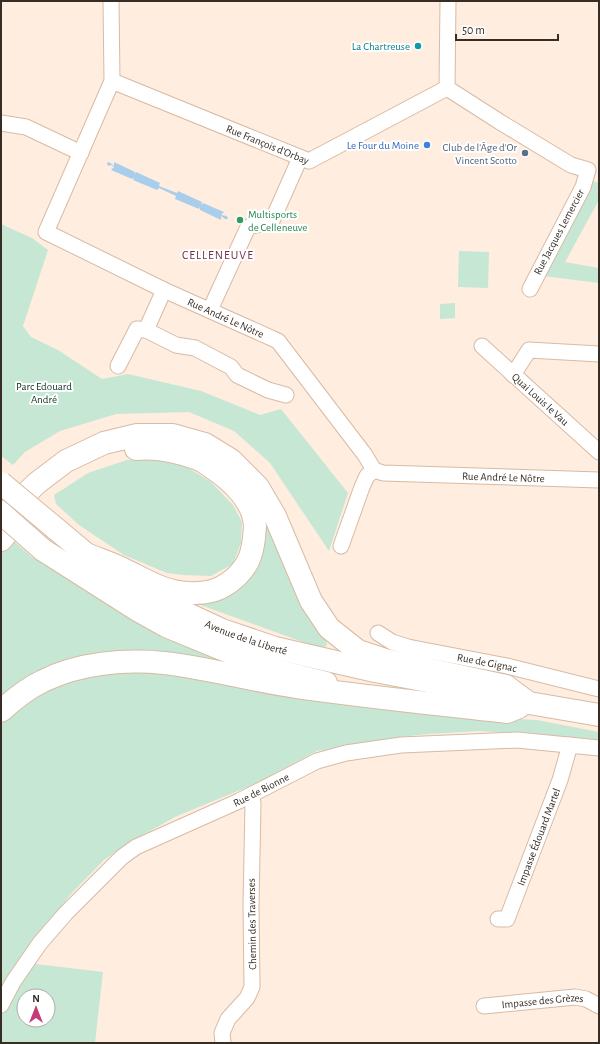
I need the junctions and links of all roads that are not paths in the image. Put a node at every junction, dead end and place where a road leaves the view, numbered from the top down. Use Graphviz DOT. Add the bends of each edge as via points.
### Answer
graph roads {
  1 [pos="111,1"];
  2 [pos="448,1"];
  3 [pos="112,81"];
  4 [pos="447,88"];
  5 [pos="1,123"];
  6 [pos="81,153"];
  7 [pos="300,158"];
  8 [pos="593,170"];
  9 [pos="530,289"];
  10 [pos="164,290"];
  11 [pos="210,310"];
  12 [pos="146,330"];
  13 [pos="482,346"];
  14 [pos="599,354"];
  15 [pos="118,366"];
  16 [pos="513,375"];
  17 [pos="286,395"];
  18 [pos="599,452"];
  19 [pos="374,470"];
  20 [pos="599,480"];
  21 [pos="1,483"];
  22 [pos="1,513"];
  23 [pos="1,518"];
  24 [pos="1,540"];
  25 [pos="341,546"];
  26 [pos="86,554"];
  27 [pos="378,633"];
  28 [pos="599,689"];
  29 [pos="522,702"];
  30 [pos="1,711"];
  31 [pos="599,715"];
  32 [pos="570,745"];
  33 [pos="599,748"];
  34 [pos="252,795"];
  35 [pos="498,919"];
  36 [pos="1,1005"];
  37 [pos="484,1006"];
  38 [pos="599,1006"];
  39 [pos="223,1043"];
  1 -- 3 [label="street, Rue André Le Nôtre"];
  2 -- 4 [label="street"];
  3 -- 6 [label="street, Rue André Le Nôtre"];
  3 -- 7 [label="street, Rue François d'Orbay"];
  4 -- 7 [label="street, Rue François d'Orbay" via="309,161"];
  4 -- 8 [label="street, Rue Jacques Lemercier" via="571,165"];
  5 -- 6 [label="street" via="26,127"];
  6 -- 10 [label="street, Rue André Le Nôtre" via="46,232"];
  7 -- 11 [label="street" via="272,221 248,227"];
  8 -- 9 [label="street, Rue Jacques Lemercier"];
  10 -- 11 [label="street, Rue André Le Nôtre"];
  10 -- 12 [label="street"];
  11 -- 19 [label="street, Rue André Le Nôtre" via="278,341"];
  12 -- 15 [label="street" via="137,329"];
  12 -- 17 [label="street" via="176,345 194,348 268,390"];
  13 -- 16 [label="street, Quai Louis le Vau"];
  14 -- 16 [label="street" via="529,350"];
  16 -- 18 [label="street, Quai Louis le Vau"];
  19 -- 20 [label="street, Rue André Le Nôtre" via="383,473"];
  19 -- 25 [label="street" via="367,476 362,487"];
  21 -- 26 [label="main road, Avenue de la Liberté, bridge"];
  22 -- 29 [label="main road, Avenue de la Liberté, bridge" via="43,550 139,611 159,622 270,668 362,690"];
  23 -- 29 [label="main road" via="66,461 104,443 137,435 173,435 205,444 231,460 258,487 275,516 311,601 329,628 358,651 385,660 506,686"];
  24 -- 26 [label="main road" via="20,516 76,469 106,455 137,448 170,451 200,460 224,476 244,497 255,526 253,551 246,568 227,585 203,593 168,590"];
  26 -- 29 [label="main road, Avenue de la Liberté" via="128,584 222,630 276,648 375,672 454,686"];
  27 -- 28 [label="street, Rue de Gignac" via="408,648 507,666"];
  29 -- 30 [label="main road" via="507,712 365,697 171,664 134,662 101,664 69,671 42,681"];
  29 -- 31 [label="main road, Avenue de la Liberté"];
  32 -- 33 [label="street, Rue de Bionne"];
  32 -- 34 [label="street, Rue de Bionne" via="517,740 401,745 354,752 317,761"];
  32 -- 35 [label="street, Impasse Édouard Martel" via="560,780 507,919"];
  34 -- 36 [label="street, Rue de Bionne" via="136,847 122,857 40,943 13,982"];
  34 -- 39 [label="street, Chemin des Traverses" via="252,987 247,998 228,1019 222,1033"];
  37 -- 38 [label="street, Impasse des Grèzes" via="575,997"];
}
